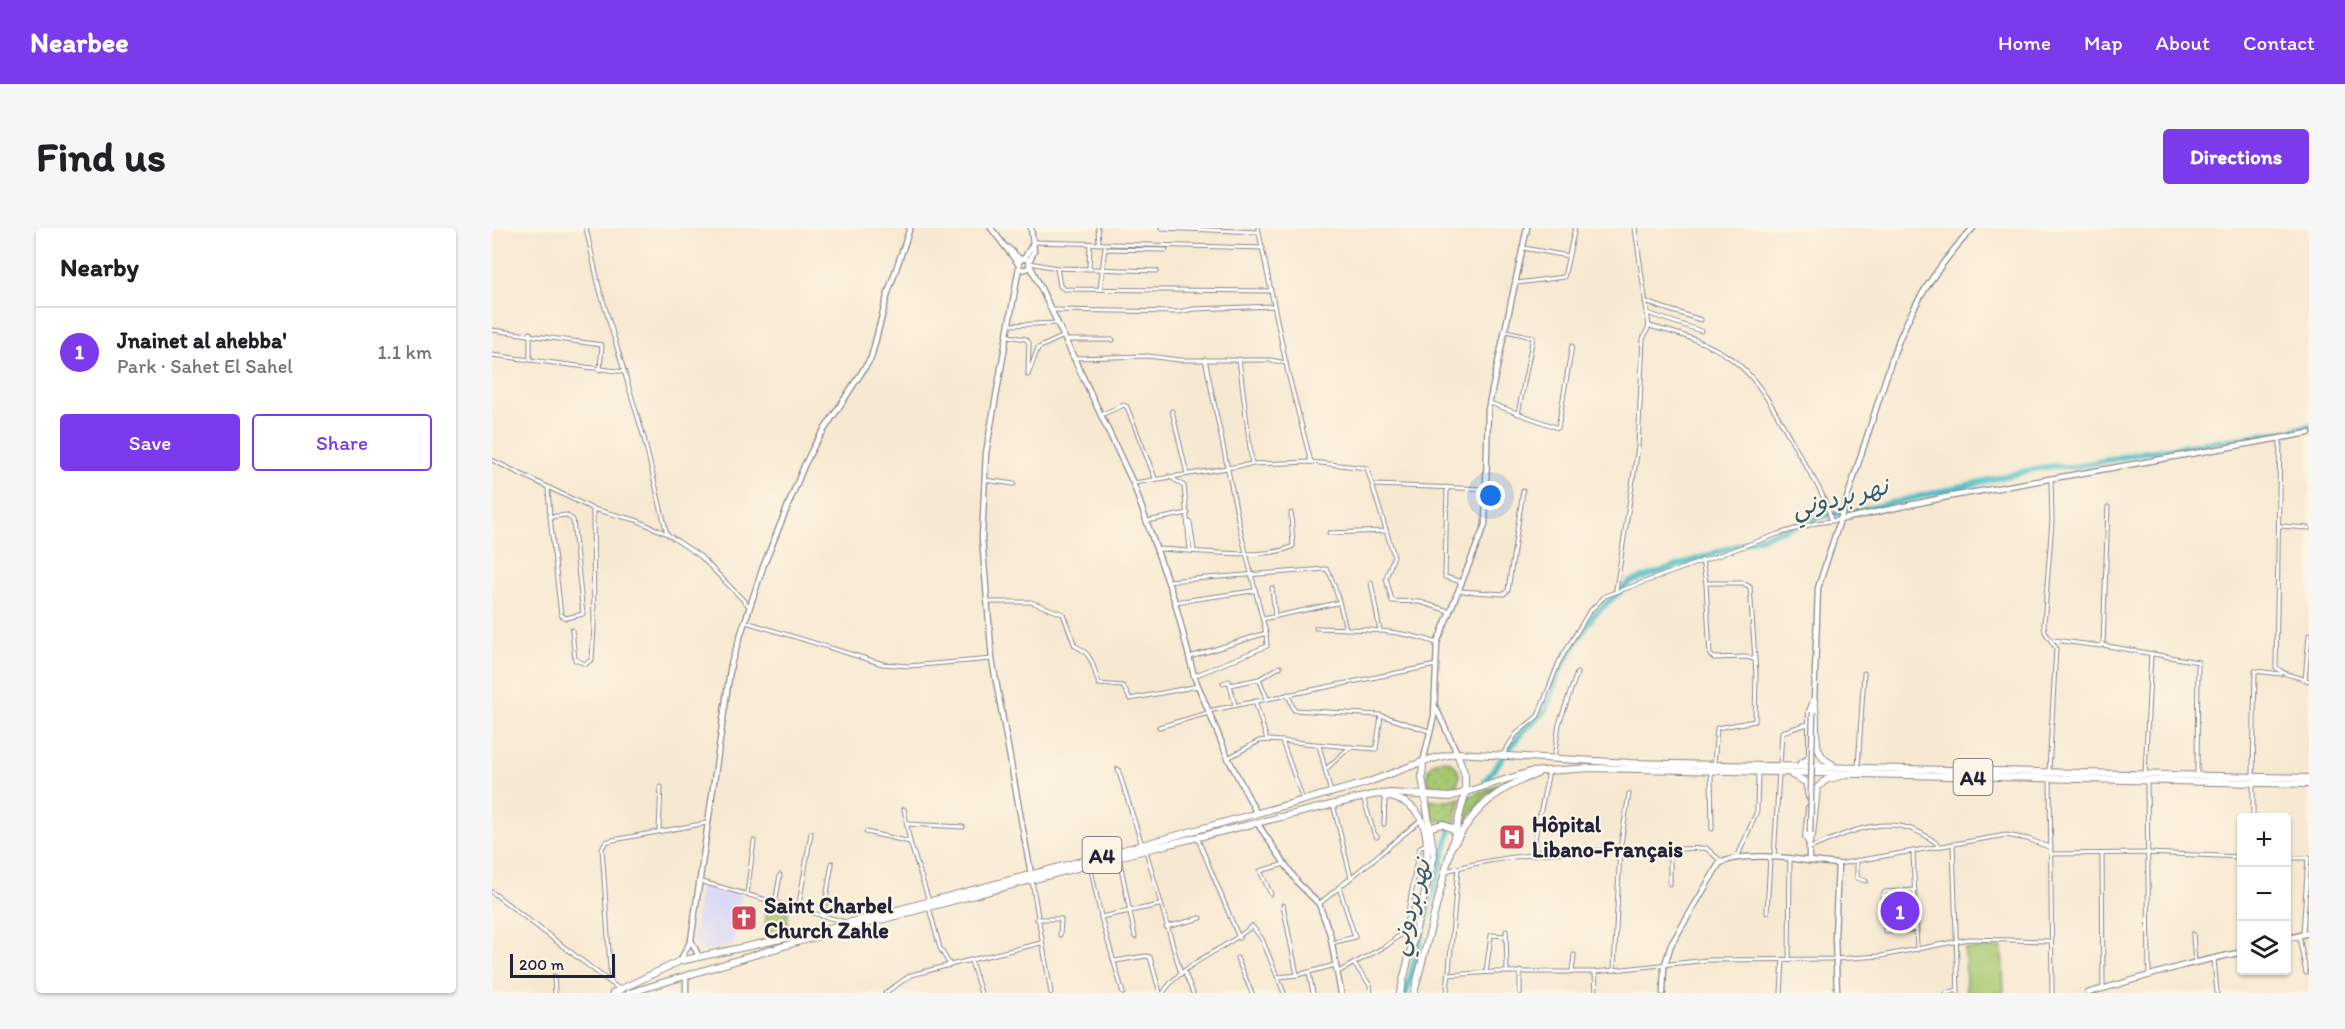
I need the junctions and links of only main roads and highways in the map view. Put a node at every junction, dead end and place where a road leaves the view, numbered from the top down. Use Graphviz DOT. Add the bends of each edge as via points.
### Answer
graph roads {
  1 [pos="1457,753"];
  2 [pos="1423,762"];
  3 [pos="1796,765"];
  4 [pos="1838,766"];
  5 [pos="1713,768"];
  6 [pos="1779,769"];
  7 [pos="1548,770"];
  8 [pos="1924,773"];
  9 [pos="1850,774"];
  10 [pos="2146,778"];
  11 [pos="2309,778"];
  12 [pos="2253,780"];
  13 [pos="2309,784"];
  14 [pos="1465,794"];
  15 [pos="1425,796"];
  16 [pos="1364,797"];
  17 [pos="1266,809"];
  18 [pos="1243,815"];
  19 [pos="1269,820"];
  20 [pos="1246,826"];
  21 [pos="1432,827"];
  22 [pos="1455,830"];
  23 [pos="1144,847"];
  24 [pos="1448,859"];
  25 [pos="1031,878"];
  26 [pos="1424,900"];
  27 [pos="929,904"];
  28 [pos="699,957"];
  29 [pos="670,965"];
  30 [pos="702,971"];
  31 [pos="675,979"];
  32 [pos="616,991"];
  33 [pos="633,992"];
  34 [pos="1400,993"];
  35 [pos="1414,993"];
  1 -- 2 [label="highway, A4"];
  1 -- 5 [label="highway, A4"];
  1 -- 14 [label="highway" via="1465,775"];
  2 -- 15 [label="highway"];
  2 -- 17 [label="highway, A4" via="1383,778"];
  3 -- 4 [label="highway, A4"];
  3 -- 4 [label="highway" via="1809,758 1814,701 1818,753"];
  3 -- 6 [label="highway, A4"];
  4 -- 8 [label="highway, A4"];
  5 -- 6 [label="highway, A4"];
  5 -- 6 [label="highway, A4" via="1758,773"];
  5 -- 7 [label="highway, A4"];
  6 -- 9 [label="highway, A4"];
  6 -- 9 [label="highway" via="1798,776 1808,786 1808,846 1818,786"];
  7 -- 14 [label="highway, A4" via="1516,775"];
  7 -- 24 [label="highway" via="1502,789 1484,802 1465,825"];
  8 -- 9 [label="highway, A4"];
  8 -- 10 [label="highway, A4"];
  10 -- 12 [label="highway, A4"];
  10 -- 12 [label="highway, A4"];
  11 -- 12 [label="highway, A4"];
  12 -- 13 [label="highway, A4"];
  14 -- 15 [label="highway, A4"];
  14 -- 22 [label="highway"];
  15 -- 16 [label="highway, A4" via="1391,793"];
  15 -- 21 [label="highway"];
  16 -- 19 [label="highway, A4"];
  16 -- 26 [label="highway" via="1385,796 1410,804 1422,819 1426,844"];
  17 -- 18 [label="highway, A4"];
  17 -- 19 [label="highway"];
  18 -- 20 [label="highway"];
  18 -- 23 [label="highway, A4"];
  19 -- 20 [label="highway, A4"];
  20 -- 23 [label="highway, A4"];
  21 -- 22 [label="highway" via="1442,824"];
  21 -- 26 [label="highway" via="1434,856"];
  22 -- 24 [label="highway"];
  23 -- 25 [label="highway, A4"];
  23 -- 25 [label="highway, A4" via="1090,865"];
  24 -- 35 [label="highway"];
  25 -- 27 [label="highway, A4"];
  26 -- 34 [label="highway"];
  27 -- 28 [label="highway, A4"];
  27 -- 30 [label="highway, A4"];
  28 -- 29 [label="highway, A4"];
  28 -- 30 [label="highway"];
  29 -- 31 [label="highway"];
  29 -- 32 [label="highway, A4"];
  30 -- 31 [label="highway, A4"];
  31 -- 33 [label="highway, A4"];
}
